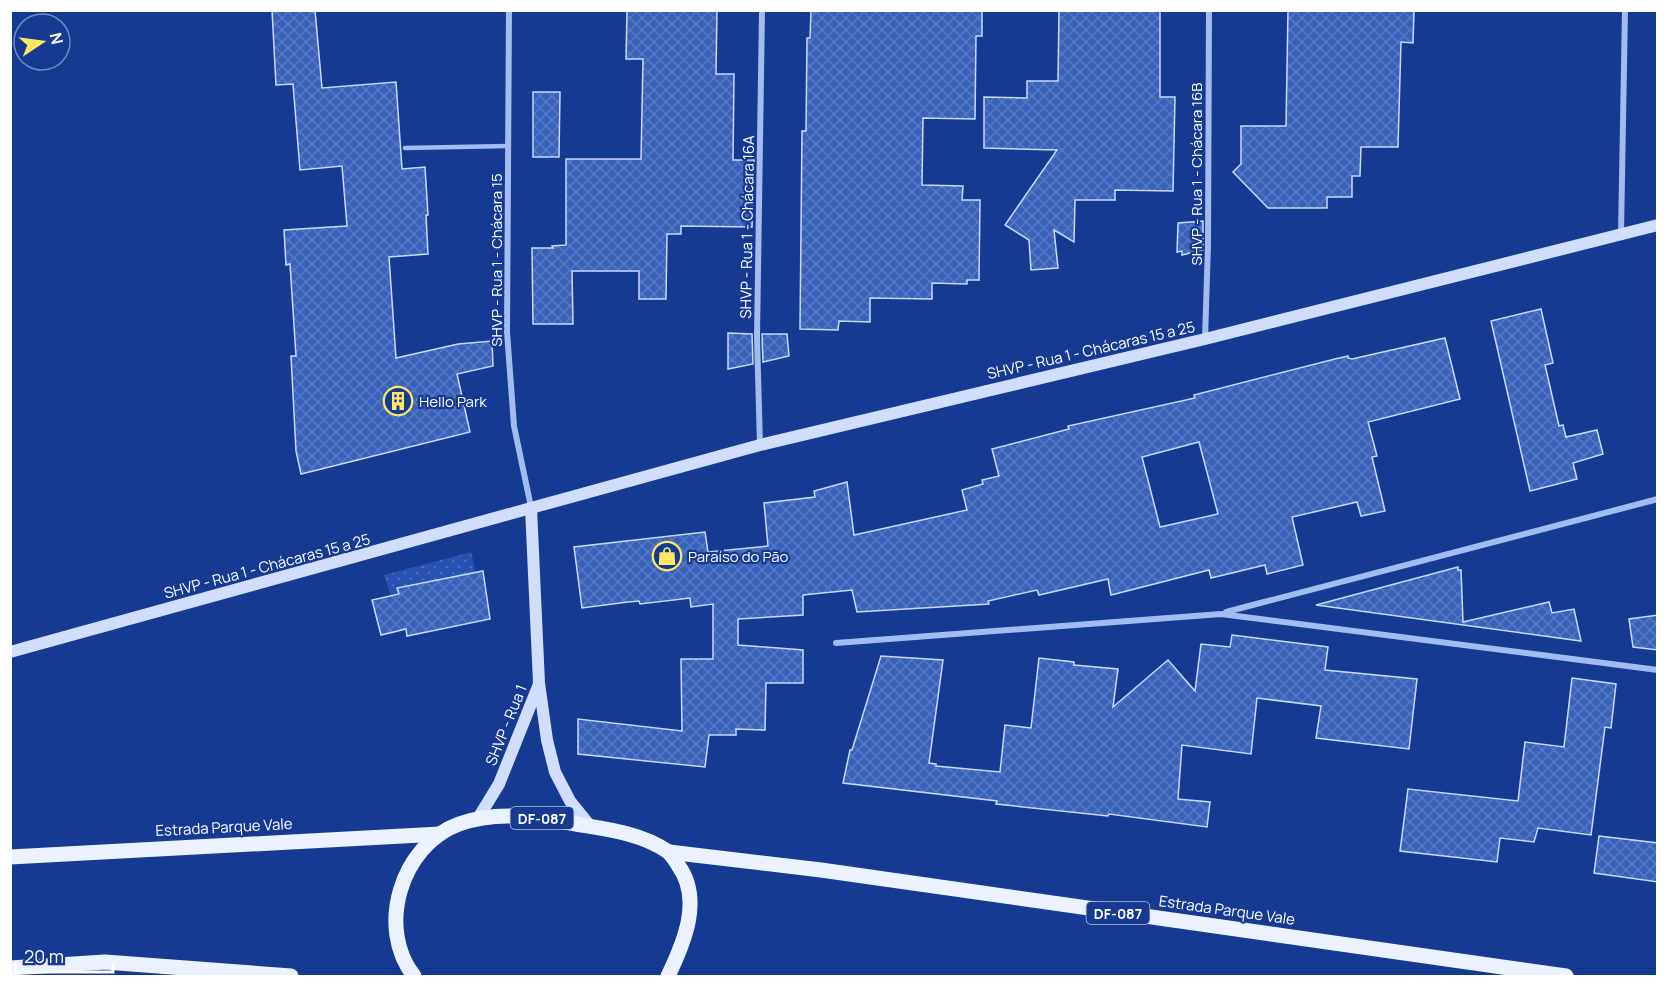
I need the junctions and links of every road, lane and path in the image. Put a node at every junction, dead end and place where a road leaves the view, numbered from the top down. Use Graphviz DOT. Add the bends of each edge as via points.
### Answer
graph roads {
  1 [pos="509,10"];
  2 [pos="762,10"];
  3 [pos="1209,10"];
  4 [pos="1624,10"];
  5 [pos="508,146"];
  6 [pos="405,148"];
  7 [pos="1658,225"];
  8 [pos="1621,234"];
  9 [pos="1205,339"];
  10 [pos="760,445"];
  11 [pos="1658,499"];
  12 [pos="531,508"];
  13 [pos="1221,614"];
  14 [pos="836,643"];
  15 [pos="10,652"];
  16 [pos="1658,670"];
  17 [pos="539,683"];
  18 [pos="477,820"];
  19 [pos="591,827"];
  20 [pos="440,834"];
  21 [pos="669,852"];
  22 [pos="10,857"];
  23 [pos="10,968"];
  24 [pos="291,976"];
  25 [pos="414,976"];
  26 [pos="668,976"];
  27 [pos="1566,976"];
  1 -- 5 [label="street, SHVP - Rua 1 - Chácara 15"];
  2 -- 10 [label="street, SHVP - Rua 1 - Chácara 16A" via="757,337"];
  3 -- 9 [label="street, SHVP - Rua 1 - Chácara 16B"];
  4 -- 8 [label="street"];
  5 -- 6 [label="lane"];
  5 -- 12 [label="street, SHVP - Rua 1 - Chácara 15" via="507,332 514,426"];
  7 -- 8 [label="street, SHVP - Rua 1 - Chácaras 15 a 25"];
  8 -- 9 [label="street, SHVP - Rua 1 - Chácaras 15 a 25"];
  9 -- 10 [label="street, SHVP - Rua 1 - Chácaras 15 a 25"];
  10 -- 12 [label="street, SHVP - Rua 1 - Chácaras 15 a 25"];
  11 -- 13 [label="street"];
  12 -- 15 [label="street, SHVP - Rua 1 - Chácaras 15 a 25"];
  12 -- 17 [label="street"];
  13 -- 14 [label="street"];
  13 -- 16 [label="street"];
  17 -- 18 [label="street, SHVP - Rua 1" via="499,784"];
  17 -- 19 [label="street, SHVP - Rua 1" via="555,772 570,801"];
  18 -- 19 [label="main road, DF-087" via="529,817"];
  18 -- 20 [label="main road, DF-087"];
  19 -- 21 [label="main road, DF-087" via="645,840"];
  20 -- 22 [label="main road, Estrada Parque Vale / DF-087"];
  20 -- 25 [label="main road, DF-087" via="418,854 407,871 396,906 395,928 407,968"];
  21 -- 26 [label="main road" via="683,872 689,905 683,946"];
  21 -- 27 [label="main road, Estrada Parque Vale / DF-087"];
  23 -- 24 [label="main road" via="105,963"];
}
